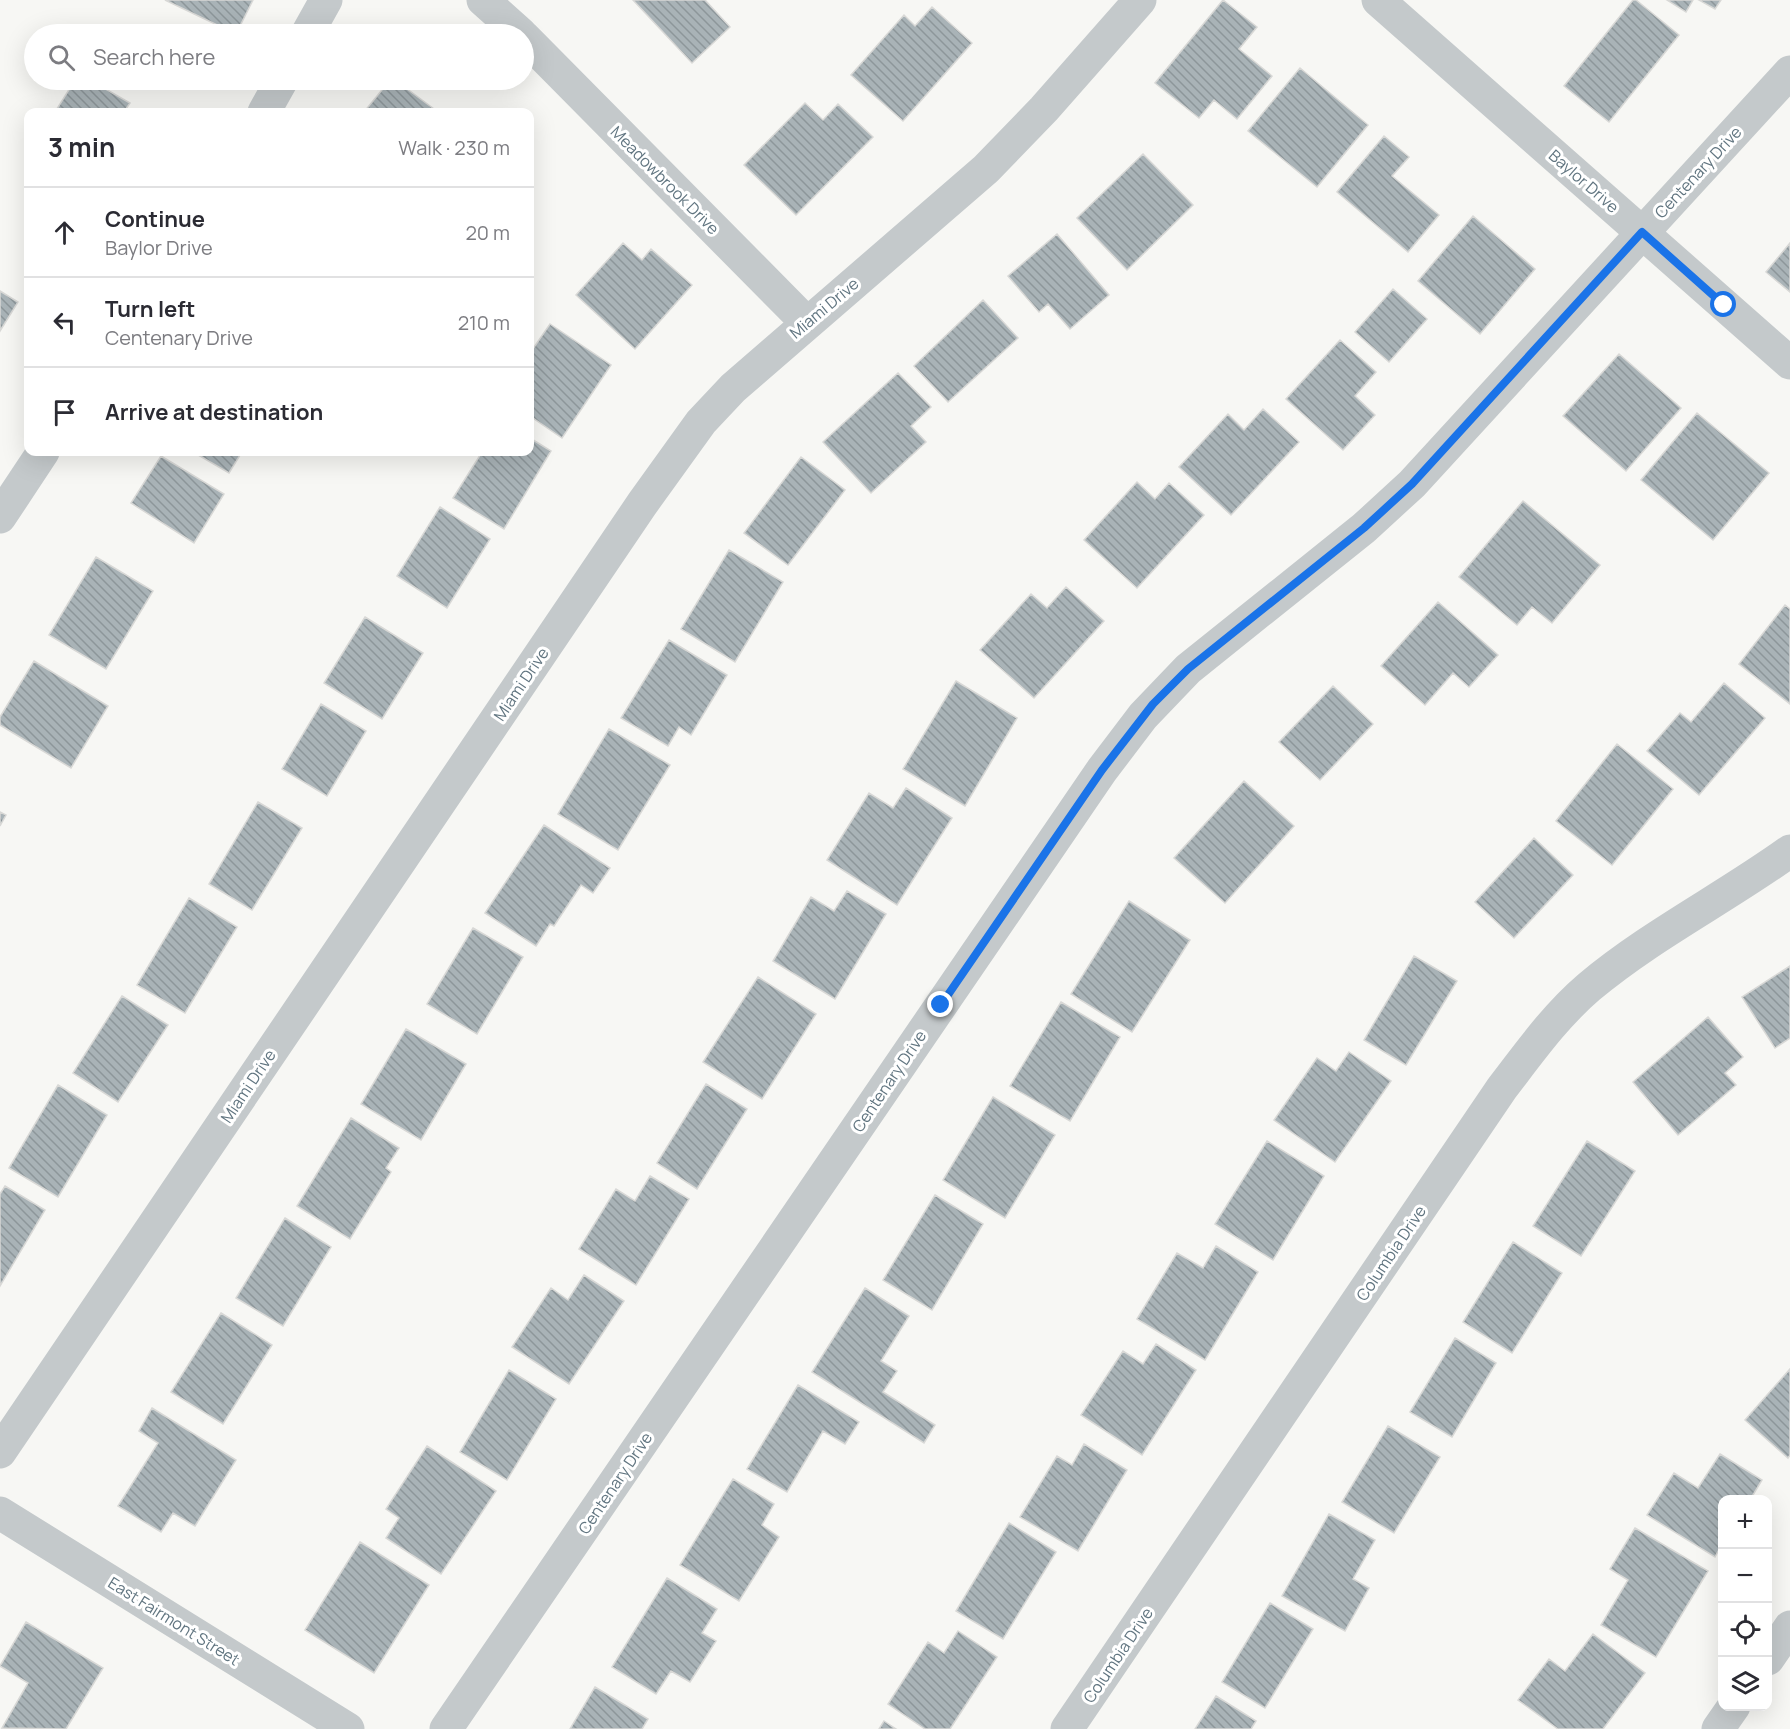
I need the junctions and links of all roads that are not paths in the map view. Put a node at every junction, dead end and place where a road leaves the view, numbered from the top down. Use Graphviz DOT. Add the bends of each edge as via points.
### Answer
graph roads {
  1 [pos="327,0"];
  2 [pos="483,0"];
  3 [pos="1140,0"];
  4 [pos="1378,0"];
  5 [pos="313,24"];
  6 [pos="509,24"];
  7 [pos="534,48"];
  8 [pos="1790,72"];
  9 [pos="276,90"];
  10 [pos="266,108"];
  11 [pos="1642,232"];
  12 [pos="807,323"];
  13 [pos="1790,363"];
  14 [pos="40,456"];
  15 [pos="0,518"];
  16 [pos="1790,851"];
  17 [pos="0,1452"];
  18 [pos="0,1513"];
  19 [pos="1790,1628"];
  20 [pos="1768,1657"];
  21 [pos="1731,1711"];
  22 [pos="348,1729"];
  23 [pos="446,1729"];
  24 [pos="1067,1729"];
  25 [pos="1718,1729"];
  1 -- 5 [label="street"];
  2 -- 6 [label="street, Meadowbrook Drive"];
  3 -- 12 [label="street, Miami Drive" via="999,156"];
  4 -- 11 [label="street, Baylor Drive"];
  7 -- 12 [label="street, Meadowbrook Drive"];
  8 -- 11 [label="street, Centenary Drive"];
  9 -- 10 [label="street"];
  11 -- 13 [label="street, Baylor Drive"];
  11 -- 23 [label="street, Centenary Drive" via="1412,484 1364,528 1188,669 1131,731"];
  12 -- 17 [label="street, Miami Drive" via="733,388 672,460"];
  14 -- 15 [label="street"];
  16 -- 24 [label="street, Columbia Drive" via="1617,964 1559,1016 1530,1050"];
  18 -- 22 [label="street, East Fairmont Street"];
  19 -- 20 [label="street"];
  21 -- 25 [label="street"];
}
